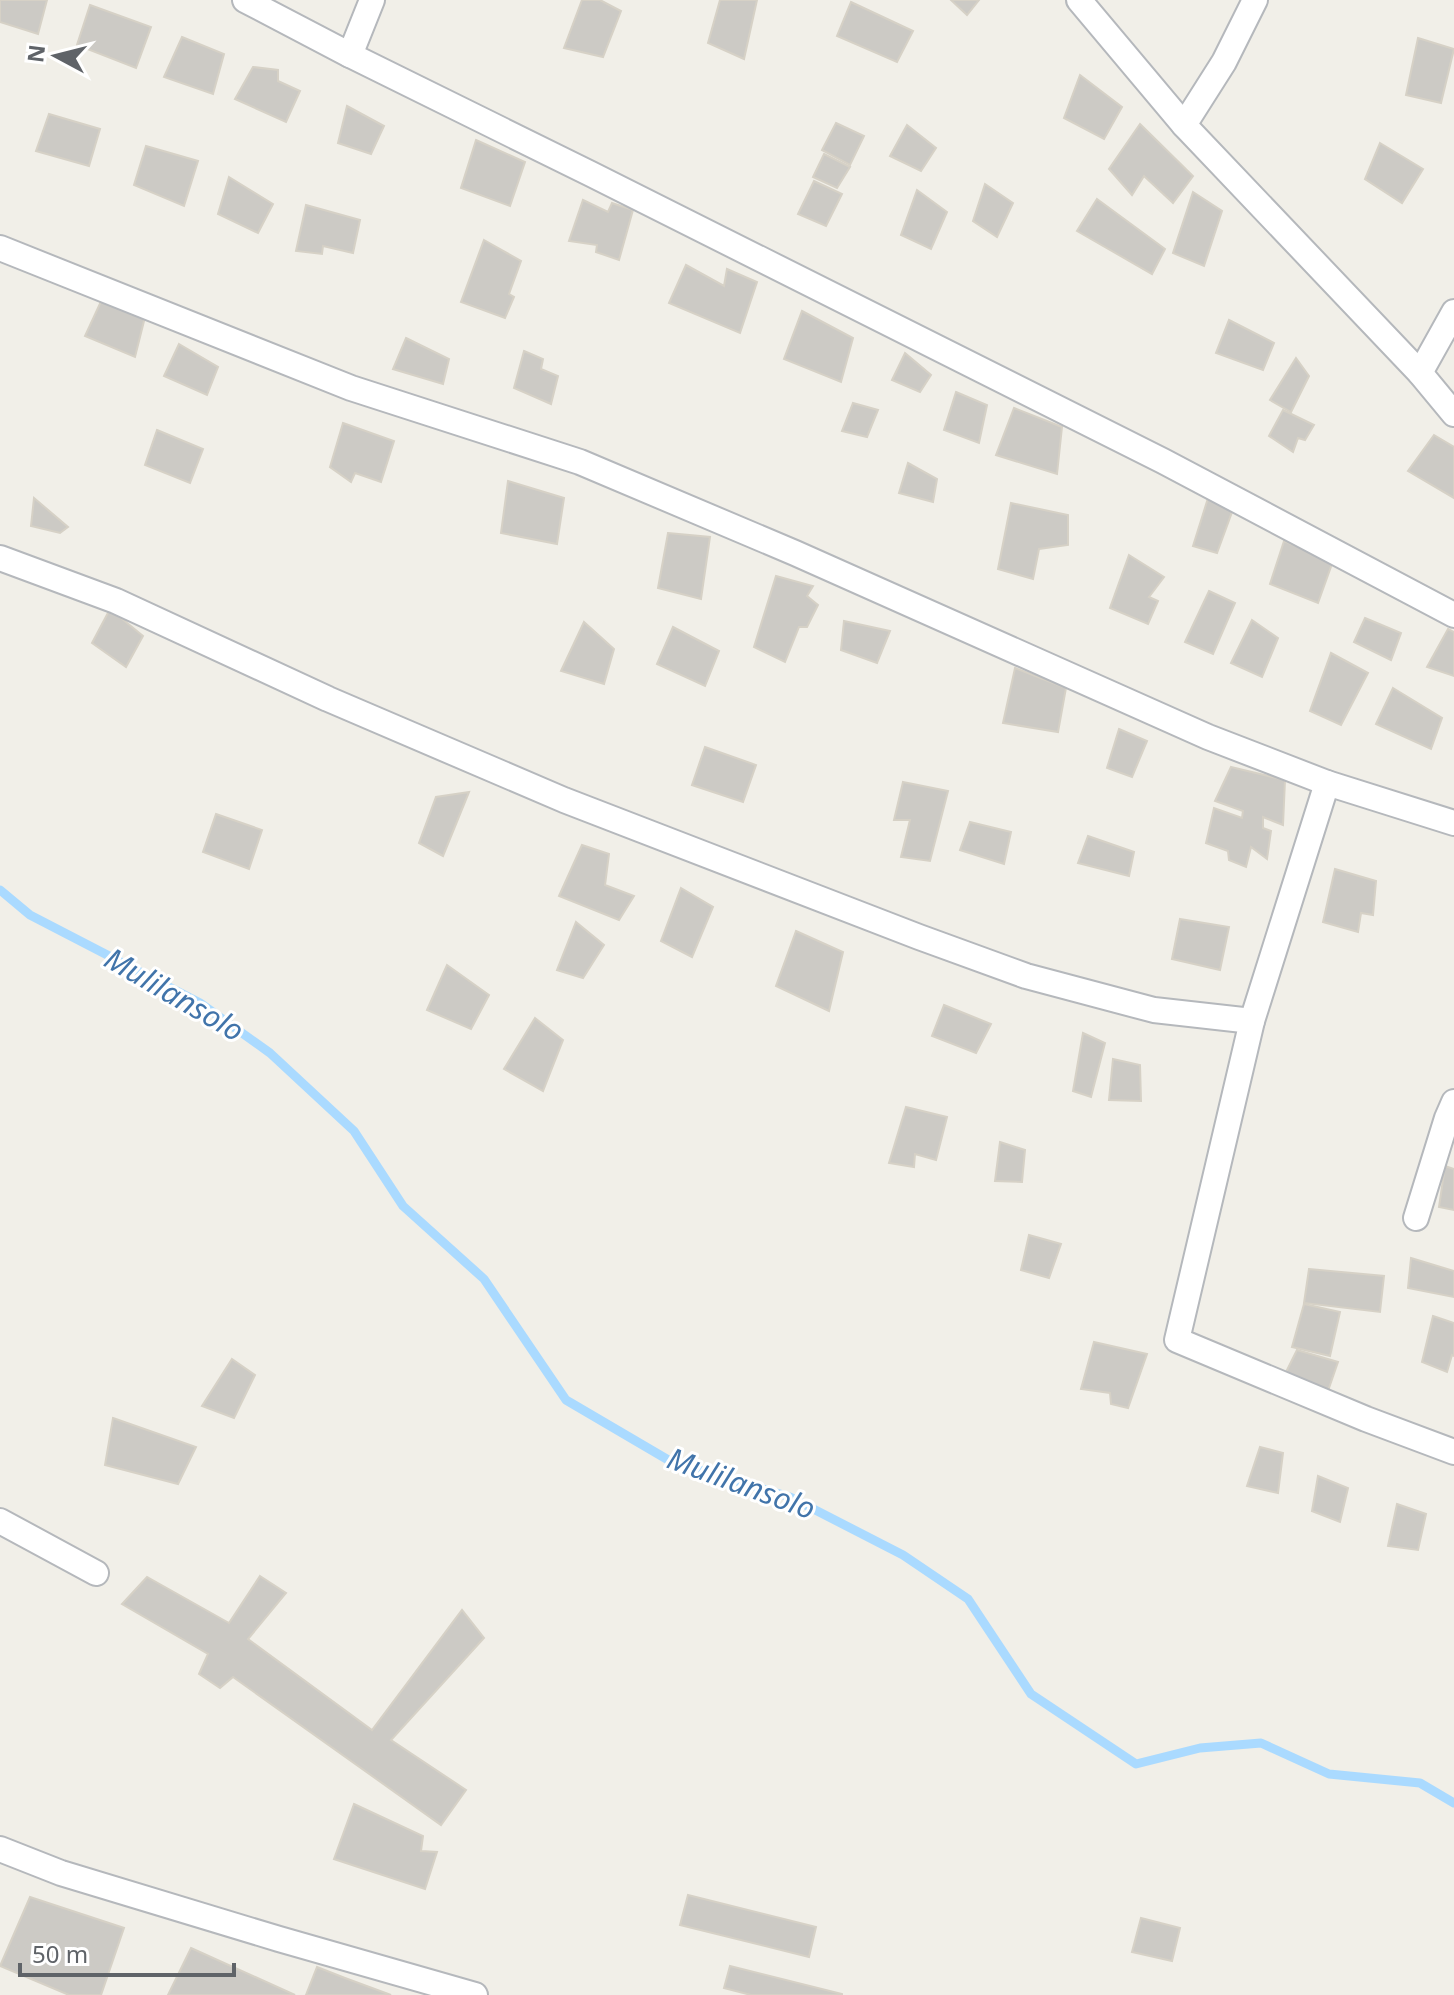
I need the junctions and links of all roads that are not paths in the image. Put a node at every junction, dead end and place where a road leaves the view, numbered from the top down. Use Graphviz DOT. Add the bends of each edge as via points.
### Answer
graph roads {
  1 [pos="245,0"];
  2 [pos="372,0"];
  3 [pos="1079,0"];
  4 [pos="1255,0"];
  5 [pos="350,55"];
  6 [pos="1184,125"];
  7 [pos="0,248"];
  8 [pos="1454,312"];
  9 [pos="1420,373"];
  10 [pos="1454,414"];
  11 [pos="0,558"];
  12 [pos="1454,615"];
  13 [pos="1327,783"];
  14 [pos="1454,823"];
  15 [pos="1252,1021"];
  16 [pos="1454,1102"];
  17 [pos="1416,1218"];
  18 [pos="1454,1452"];
  19 [pos="0,1521"];
  20 [pos="96,1573"];
  21 [pos="0,1849"];
  22 [pos="475,1995"];
  1 -- 5 [label="street"];
  2 -- 5 [label="street"];
  3 -- 6 [label="street"];
  4 -- 6 [label="street"];
  5 -- 12 [label="street" via="1149,454"];
  6 -- 9 [label="street"];
  7 -- 13 [label="street" via="351,388 580,462 1208,737"];
  8 -- 9 [label="street"];
  9 -- 10 [label="street"];
  11 -- 15 [label="street" via="116,601 564,800 932,942 1026,976 1154,1010"];
  13 -- 14 [label="street"];
  13 -- 15 [label="street"];
  15 -- 18 [label="street" via="1177,1340"];
  16 -- 17 [label="street"];
  19 -- 20 [label="street"];
  21 -- 22 [label="street" via="61,1873"];
}
